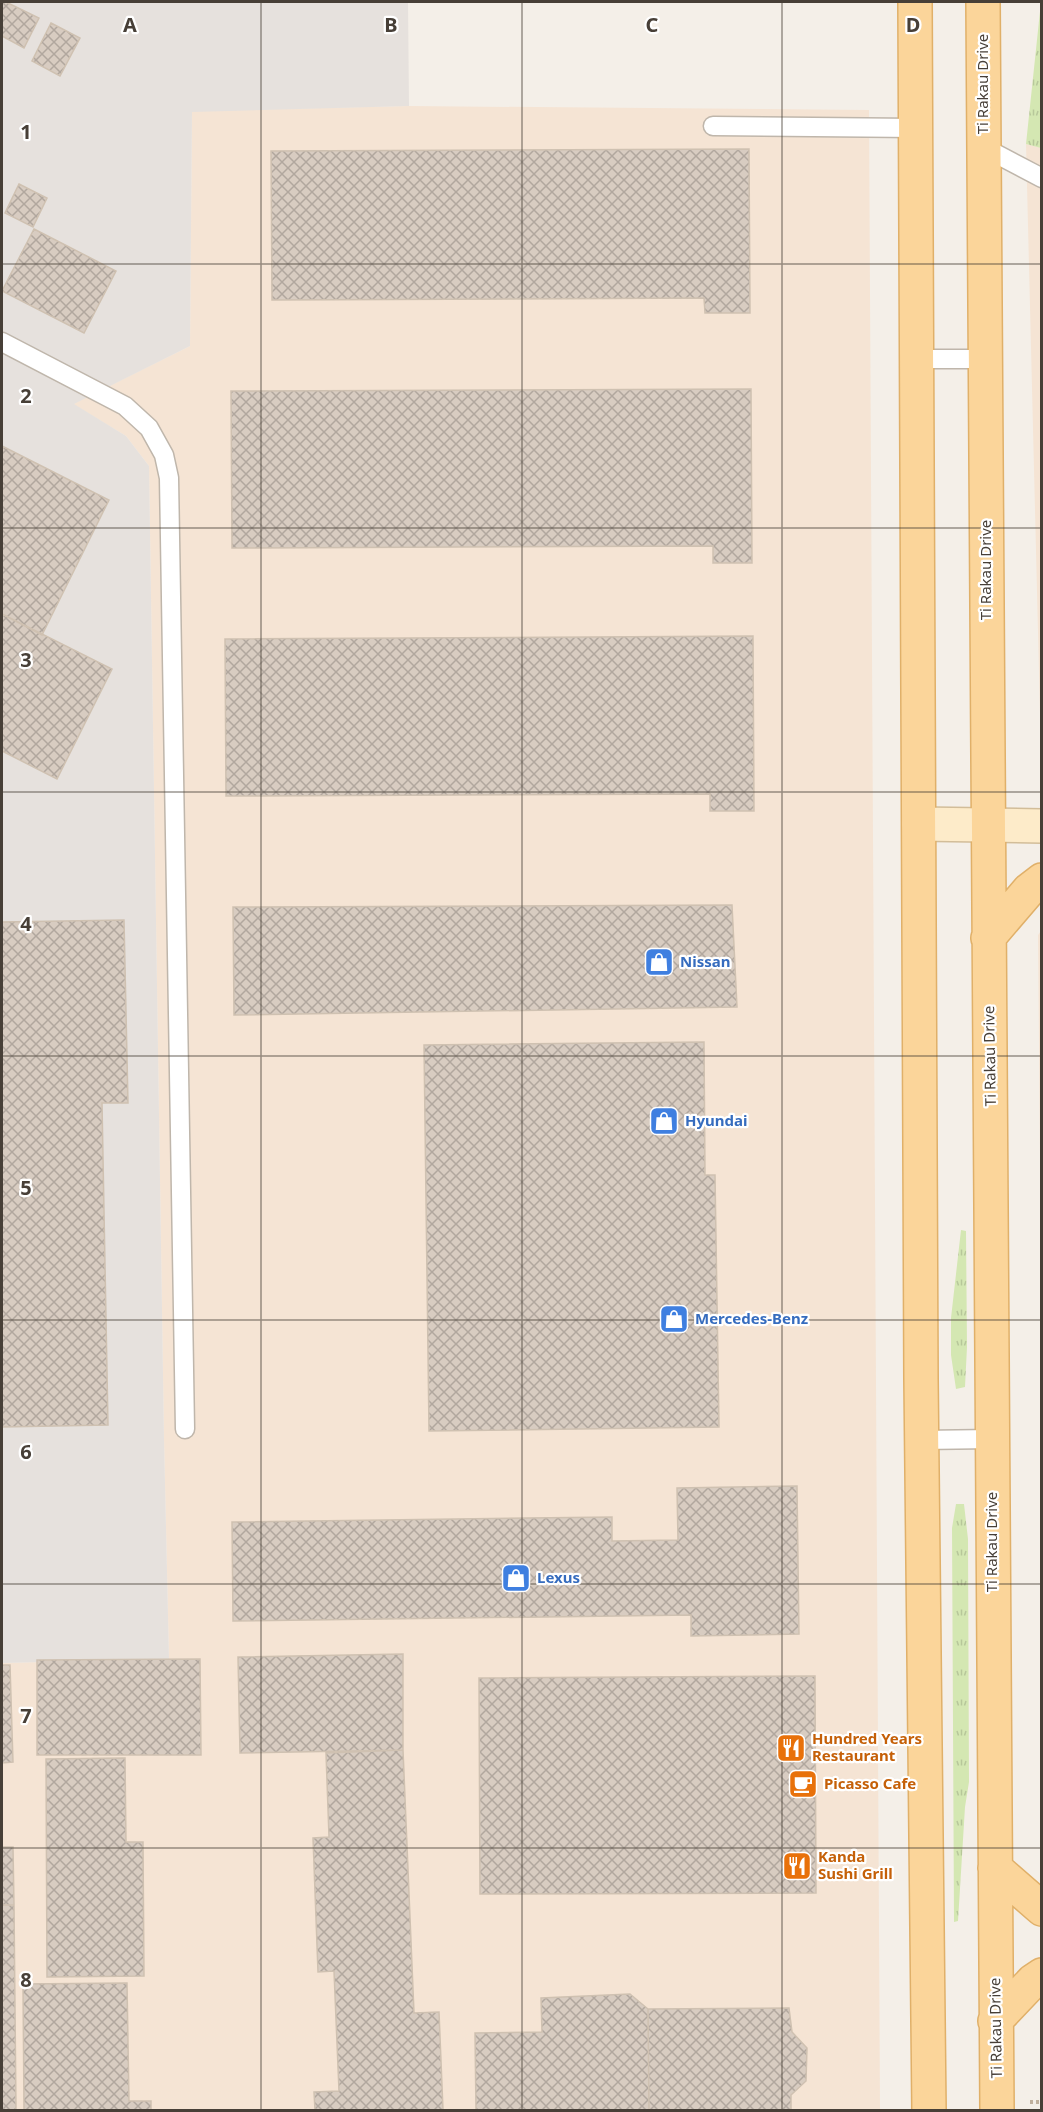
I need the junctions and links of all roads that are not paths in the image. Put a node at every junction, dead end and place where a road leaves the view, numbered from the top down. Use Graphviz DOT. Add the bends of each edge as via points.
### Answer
graph roads {
  1 [pos="915,2"];
  2 [pos="983,2"];
  3 [pos="713,126"];
  4 [pos="916,128"];
  5 [pos="983,147"];
  6 [pos="1041,178"];
  7 [pos="2,342"];
  8 [pos="917,359"];
  9 [pos="985,359"];
  10 [pos="920,824"];
  11 [pos="987,824"];
  12 [pos="1041,826"];
  13 [pos="1041,880"];
  14 [pos="988,938"];
  15 [pos="185,1429"];
  16 [pos="992,1439"];
  17 [pos="922,1440"];
  18 [pos="995,1868"];
  19 [pos="1041,1910"];
  20 [pos="1041,1975"];
  21 [pos="995,2021"];
  22 [pos="929,2110"];
  23 [pos="997,2110"];
  1 -- 4 [label="main road"];
  2 -- 5 [label="main road, Ti Rakau Drive"];
  3 -- 4 [label="lane"];
  4 -- 8 [label="main road"];
  5 -- 6 [label="lane"];
  5 -- 9 [label="main road, Ti Rakau Drive"];
  7 -- 15 [label="lane" via="125,406 149,428 164,455 169,478"];
  8 -- 9 [label="lane"];
  8 -- 10 [label="main road"];
  9 -- 11 [label="main road, Ti Rakau Drive"];
  10 -- 11 [label="street"];
  10 -- 17 [label="main road"];
  11 -- 12 [label="street"];
  11 -- 14 [label="main road, Ti Rakau Drive"];
  13 -- 14 [label="main road"];
  14 -- 16 [label="main road, Ti Rakau Drive"];
  16 -- 17 [label="lane"];
  16 -- 18 [label="main road, Ti Rakau Drive"];
  17 -- 22 [label="main road"];
  18 -- 19 [label="main road"];
  18 -- 21 [label="main road, Ti Rakau Drive"];
  20 -- 21 [label="main road"];
  21 -- 23 [label="main road, Ti Rakau Drive"];
}
